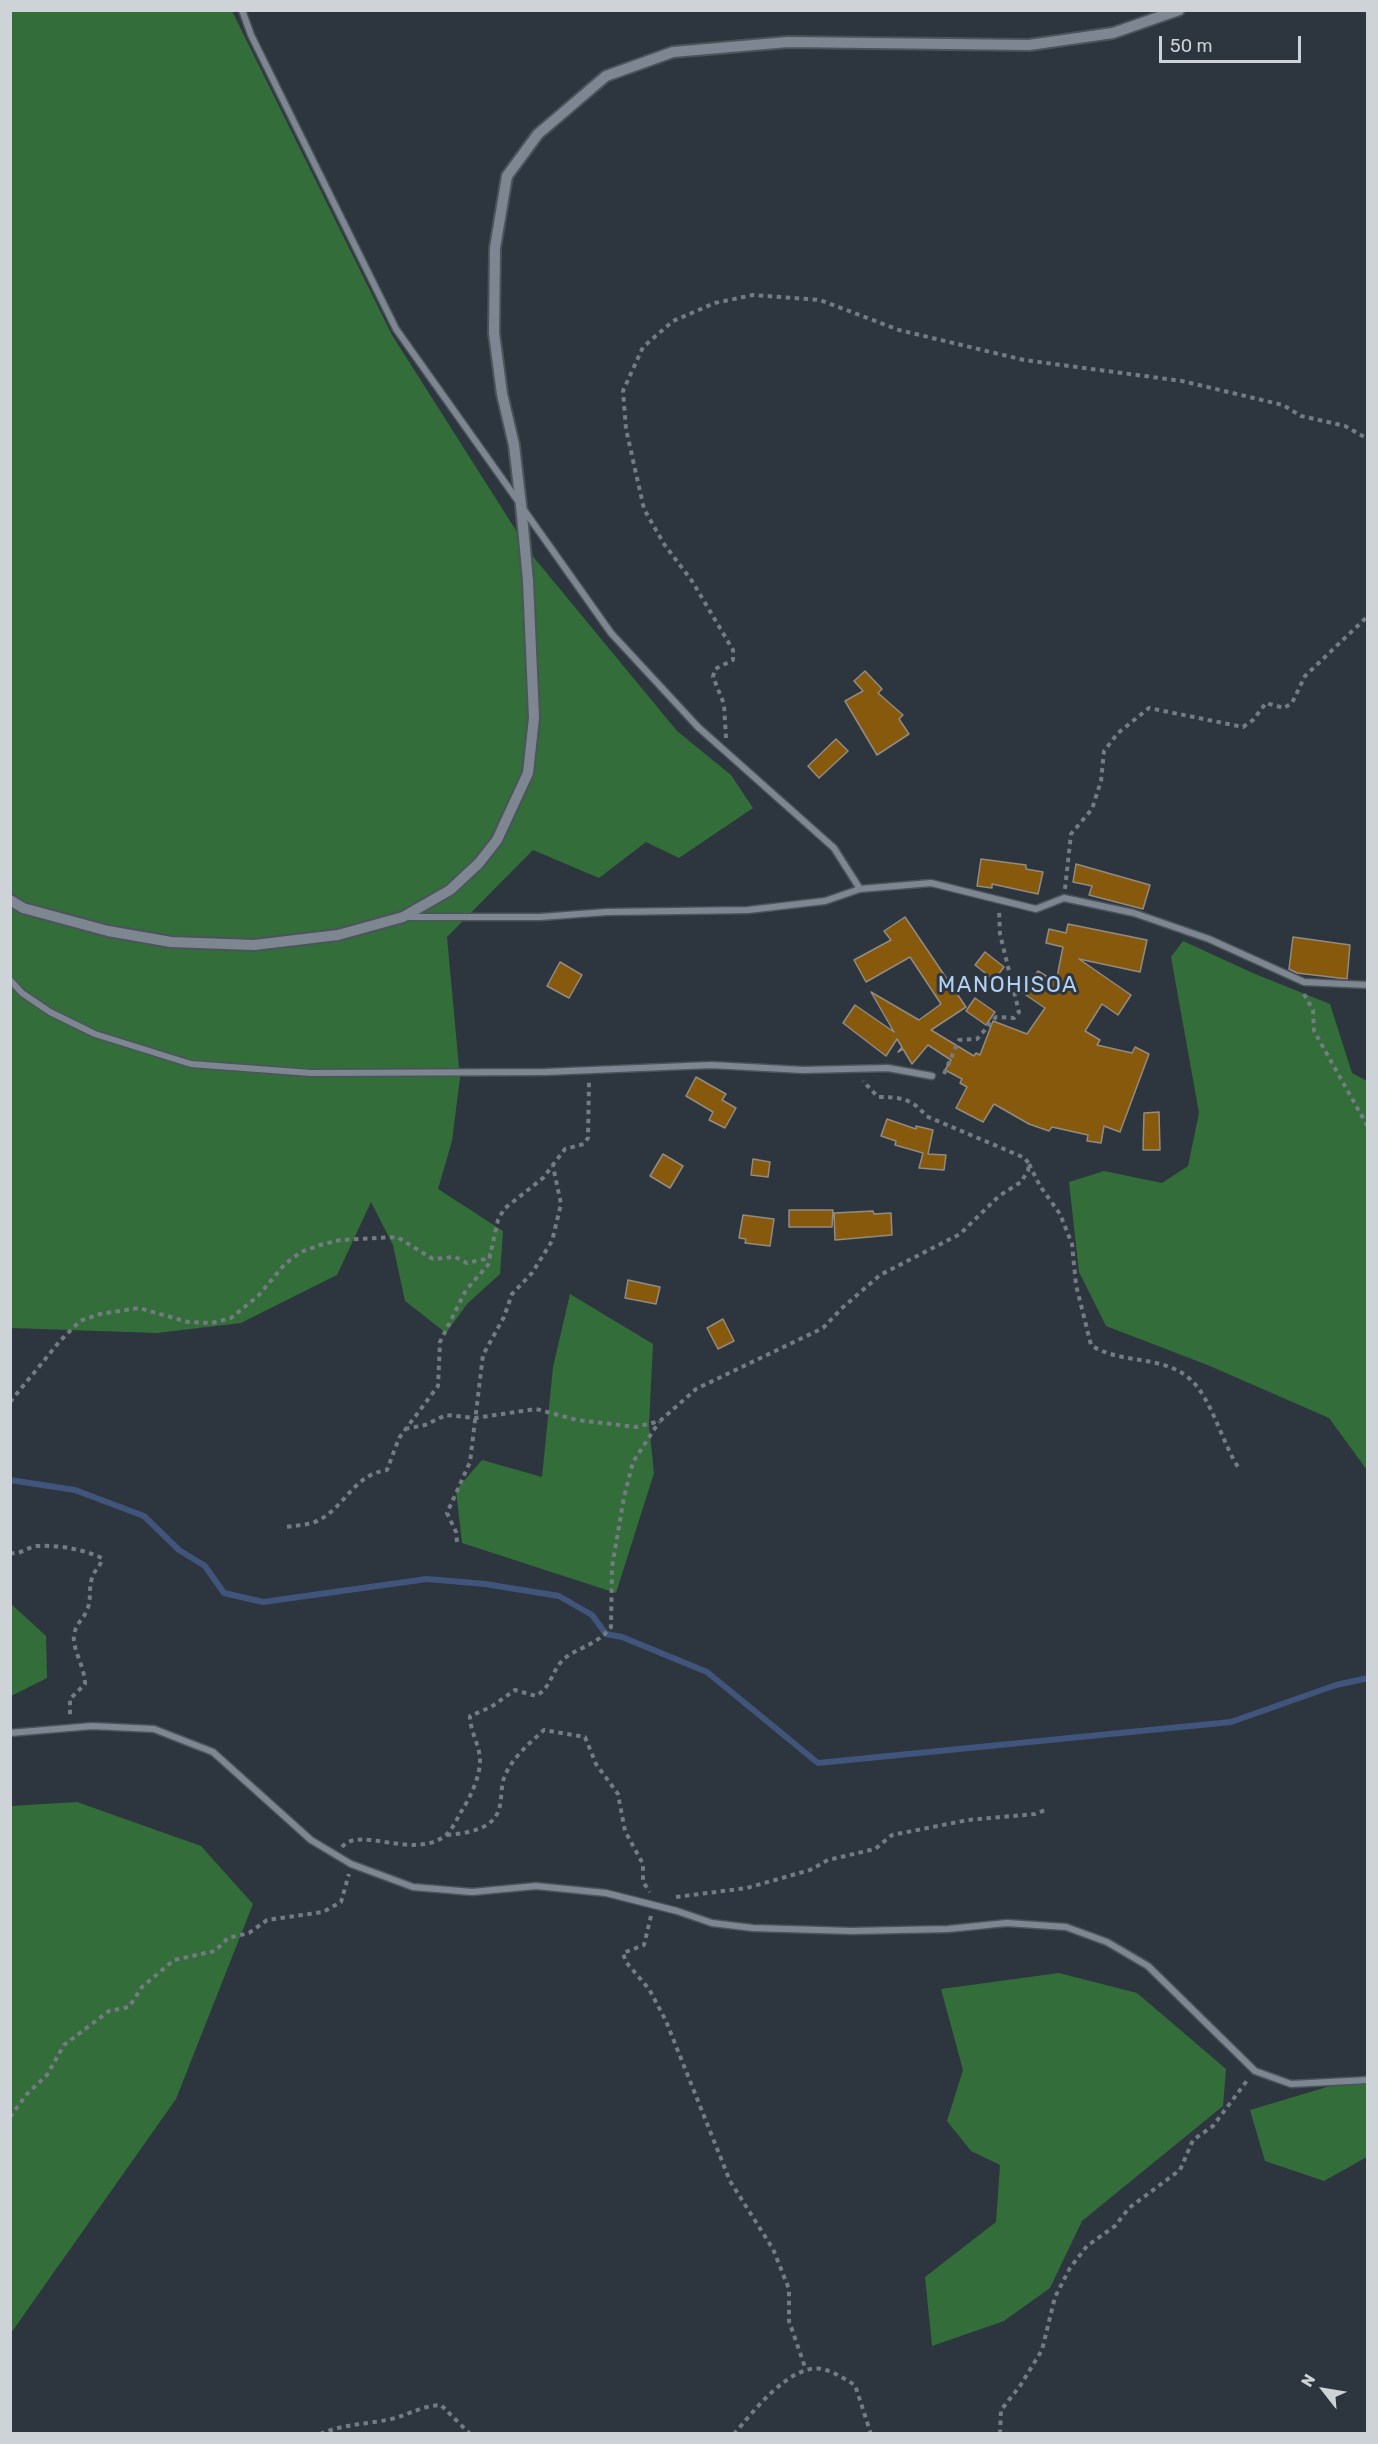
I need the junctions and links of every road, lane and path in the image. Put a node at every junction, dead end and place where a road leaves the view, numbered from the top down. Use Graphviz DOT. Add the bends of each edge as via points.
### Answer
graph roads {
  1 [pos="242,10"];
  2 [pos="1179,10"];
  3 [pos="1368,439"];
  4 [pos="521,505"];
  5 [pos="1368,616"];
  6 [pos="724,750"];
  7 [pos="860,888"];
  8 [pos="1064,898"];
  9 [pos="10,900"];
  10 [pos="999,900"];
  11 [pos="403,917"];
  12 [pos="1286,974"];
  13 [pos="10,980"];
  14 [pos="1368,985"];
  15 [pos="861,1069"];
  16 [pos="588,1071"];
  17 [pos="932,1076"];
  18 [pos="1368,1127"];
  19 [pos="1029,1164"];
  20 [pos="553,1165"];
  21 [pos="492,1254"];
  22 [pos="10,1402"];
  23 [pos="475,1418"];
  24 [pos="660,1421"];
  25 [pos="405,1429"];
  26 [pos="1240,1470"];
  27 [pos="287,1527"];
  28 [pos="457,1542"];
  29 [pos="10,1553"];
  30 [pos="72,1728"];
  31 [pos="10,1733"];
  32 [pos="1048,1809"];
  33 [pos="447,1834"];
  34 [pos="336,1855"];
  35 [pos="351,1864"];
  36 [pos="668,1895"];
  37 [pos="653,1905"];
  38 [pos="1255,2071"];
  39 [pos="1368,2080"];
  40 [pos="10,2117"];
  41 [pos="806,2370"];
  42 [pos="320,2433"];
  43 [pos="470,2433"];
  44 [pos="734,2433"];
  45 [pos="871,2433"];
  46 [pos="1000,2433"];
  1 -- 4 [label="street" via="396,329"];
  2 -- 4 [label="street" via="1113,33 1029,45 788,42 673,52 606,76 538,134 507,176 495,248 494,333"];
  3 -- 6 [label="path" via="1345,426 1301,416 1283,405 1182,381 1024,360 898,330 820,300 753,295 715,303 673,321 643,347 629,376 623,391 626,429 644,508 733,650 733,660 715,669 713,676 724,704"];
  4 -- 6 [label="street" via="611,633"];
  4 -- 11 [label="street" via="534,718 528,773 497,840 479,863 450,890"];
  5 -- 8 [label="path" via="1305,676 1292,703 1284,708 1266,703 1243,727 1149,708 1118,733 1104,752 1101,782 1092,809 1071,834"];
  6 -- 7 [label="street" via="834,849"];
  7 -- 10 [label="street" via="931,883"];
  7 -- 11 [label="street" via="825,901 748,910"];
  8 -- 10 [label="street" via="1036,909"];
  8 -- 12 [label="street" via="1134,913 1209,939"];
  9 -- 11 [label="street" via="23,908 108,932 171,942 254,945 338,936"];
  10 -- 17 [label="path" via="1000,934 1019,1011 1014,1018 996,1017 977,1039 959,1040 943,1077"];
  12 -- 14 [label="street" via="1304,982"];
  12 -- 18 [label="path" via="1300,987 1313,1010 1314,1031"];
  13 -- 16 [label="street" via="50,1012 95,1034 191,1064 311,1072"];
  15 -- 16 [label="street" via="711,1065"];
  15 -- 17 [label="street" via="888,1068"];
  15 -- 19 [label="path" via="863,1082 878,1097 904,1097 926,1116 1025,1158"];
  16 -- 20 [label="path" via="588,1138 584,1144 565,1149"];
  19 -- 24 [label="path" via="1021,1182 999,1196 960,1234 880,1275 824,1328 696,1389"];
  19 -- 26 [label="path" via="1060,1214 1072,1244 1091,1345 1105,1354 1146,1360 1176,1370 1192,1380"];
  20 -- 21 [label="path" via="504,1209"];
  20 -- 23 [label="path" via="561,1204 552,1241 532,1273 512,1294 483,1355"];
  21 -- 22 [label="path" via="467,1263 455,1257 433,1259 397,1237 320,1245 285,1264 258,1296 231,1318 212,1323 188,1322 139,1308 80,1321"];
  21 -- 25 [label="path" via="488,1265 466,1290 440,1342 438,1386"];
  23 -- 24 [label="path" via="536,1409 577,1420 636,1427"];
  23 -- 25 [label="path" via="446,1415"];
  23 -- 28 [label="path" via="470,1462 447,1513"];
  24 -- 33 [label="path" via="633,1462 624,1497 612,1567 611,1627 598,1642 561,1661 546,1690 536,1696 515,1690 470,1716 480,1762 465,1806"];
  25 -- 27 [label="path" via="387,1470 358,1482 323,1519"];
  29 -- 30 [label="path" via="18,1554 36,1546 83,1549 102,1558 92,1575 87,1613 76,1625 74,1642 85,1671 85,1684 70,1699"];
  30 -- 31 [label="street"];
  30 -- 34 [label="street" via="154,1728 213,1752 311,1840"];
  32 -- 36 [label="path" via="1025,1816 968,1820 892,1835 875,1849 828,1860 810,1870 747,1888 675,1898"];
  33 -- 34 [label="path" via="429,1844 414,1846 363,1837 346,1841"];
  33 -- 37 [label="path" via="486,1827 500,1809 506,1774 521,1751 544,1730 585,1737 596,1764 618,1794 625,1831 644,1864 643,1882 652,1894"];
  34 -- 35 [label="street"];
  35 -- 37 [label="street" via="413,1887 472,1892 536,1887 606,1893"];
  35 -- 40 [label="path" via="341,1902 323,1912 267,1920 249,1933 228,1938 215,1951 174,1960 142,1988 129,2007 109,2011 64,2046 47,2075"];
  37 -- 38 [label="street" via="712,1923 784,1930 948,1929 1007,1923 1066,1927 1107,1942 1148,1966"];
  37 -- 41 [label="path" via="644,1945 623,1953 662,2013 730,2181 773,2249 789,2289 789,2321"];
  38 -- 39 [label="street" via="1291,2084"];
  38 -- 46 [label="path" via="1213,2126 1193,2140 1180,2170 1129,2208 1115,2226 1087,2246 1070,2268 1055,2296 1042,2350 1000,2410"];
  41 -- 44 [label="path" via="771,2391"];
  41 -- 45 [label="path" via="825,2369 855,2385"];
  42 -- 43 [label="path" via="345,2424 392,2419 423,2406 441,2405"];
}
